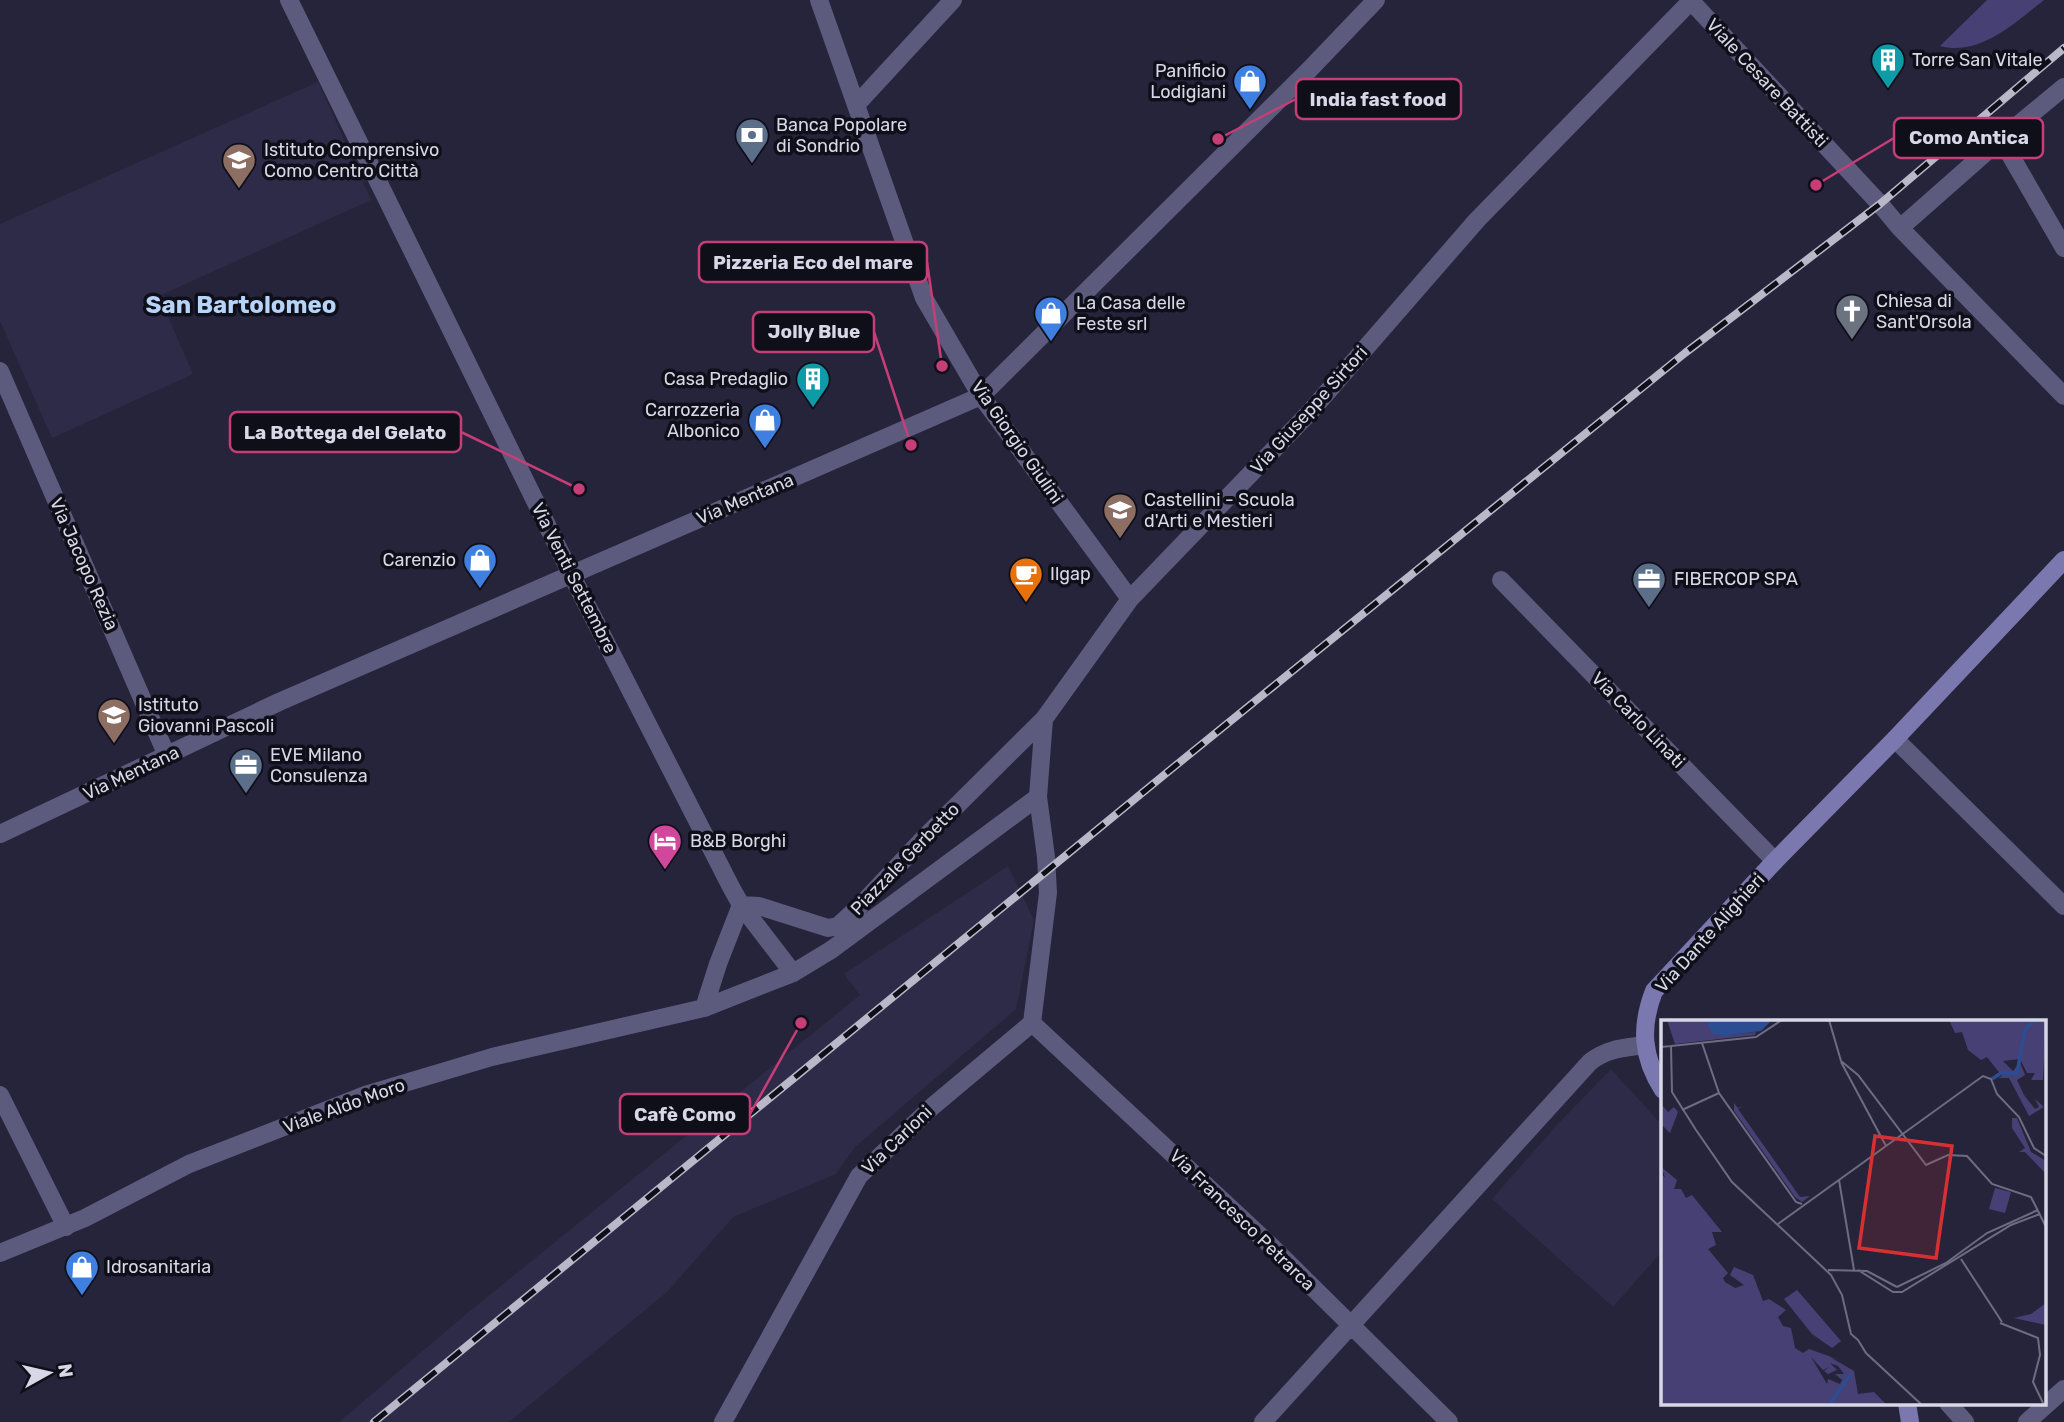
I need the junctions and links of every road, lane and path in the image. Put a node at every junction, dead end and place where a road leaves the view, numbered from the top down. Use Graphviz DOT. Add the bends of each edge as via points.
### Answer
graph roads {
  1 [pos="289,0"];
  2 [pos="819,0"];
  3 [pos="953,0"];
  4 [pos="1376,0"];
  5 [pos="1690,1"];
  6 [pos="2064,87"];
  7 [pos="857,104"];
  8 [pos="2001,139"];
  9 [pos="1900,228"];
  10 [pos="2063,245"];
  11 [pos="0,372"];
  12 [pos="981,396"];
  13 [pos="2064,396"];
  14 [pos="2064,560"];
  15 [pos="571,574"];
  16 [pos="1501,580"];
  17 [pos="1130,599"];
  18 [pos="1044,719"];
  19 [pos="1895,739"];
  20 [pos="167,756"];
  21 [pos="1038,797"];
  22 [pos="0,834"];
  23 [pos="1775,861"];
  24 [pos="741,905"];
  25 [pos="2064,906"];
  26 [pos="793,974"];
  27 [pos="704,1008"];
  28 [pos="1032,1023"];
  29 [pos="1646,1045"];
  30 [pos="1661,1086"];
  31 [pos="0,1095"];
  32 [pos="66,1227"];
  33 [pos="0,1252"];
  34 [pos="1351,1325"];
  35 [pos="2064,1389"];
  36 [pos="1907,1404"];
  37 [pos="1949,1404"];
  38 [pos="723,1422"];
  39 [pos="1263,1422"];
  40 [pos="1449,1422"];
  41 [pos="1910,1422"];
  42 [pos="1965,1422"];
  43 [pos="2027,1422"];
  1 -- 15 [label="street, Via Venti Settembre"];
  2 -- 7 [label="street, Via Giorgio Giulini"];
  3 -- 7 [label="street"];
  4 -- 12 [label="street, Via Mentana"];
  5 -- 9 [label="street, Viale Cesare Battisti"];
  5 -- 17 [label="street, Via Giuseppe Sirtori" via="1477,220 1310,413"];
  6 -- 8 [label="street"];
  7 -- 12 [label="street, Via Giorgio Giulini" via="924,298"];
  8 -- 9 [label="street"];
  8 -- 10 [label="street"];
  9 -- 13 [label="street, Viale Cesare Battisti"];
  11 -- 20 [label="street, Via Jacopo Rezia"];
  12 -- 15 [label="street, Via Mentana"];
  12 -- 17 [label="street, Via Giorgio Giulini"];
  14 -- 19 [label="main road, Via Dante Alighieri"];
  15 -- 20 [label="street, Via Mentana"];
  15 -- 24 [label="street, Via Venti Settembre"];
  16 -- 23 [label="street, Via Carlo Linati"];
  17 -- 18 [label="street, Via Giuseppe Sirtori"];
  18 -- 21 [label="street"];
  18 -- 24 [label="street, Piazzale Gerbetto" via="838,926 828,928 759,906"];
  19 -- 23 [label="main road, Via Dante Alighieri"];
  19 -- 25 [label="street"];
  20 -- 22 [label="street, Via Mentana"];
  21 -- 26 [label="street, Piazzale Gerbetto"];
  21 -- 28 [label="street" via="1048,893"];
  23 -- 29 [label="main road, Via Dante Alighieri" via="1654,991 1644,1025"];
  24 -- 26 [label="street"];
  24 -- 27 [label="street"];
  26 -- 27 [label="street, Piazzale Gerbetto"];
  27 -- 32 [label="street, Viale Aldo Moro" via="492,1057 368,1094 189,1164"];
  28 -- 34 [label="street, Via Francesco Petrarca"];
  28 -- 38 [label="street, Via Carloni" via="859,1176"];
  29 -- 30 [label="main road, Via Dante Alighieri"];
  29 -- 34 [label="street" via="1610,1050 1590,1062"];
  31 -- 32 [label="street"];
  32 -- 33 [label="street, Viale Aldo Moro"];
  34 -- 39 [label="street"];
  34 -- 40 [label="street, Via Francesco Petrarca"];
  35 -- 43 [label="street"];
  36 -- 41 [label="main road"];
  37 -- 42 [label="street"];
}
